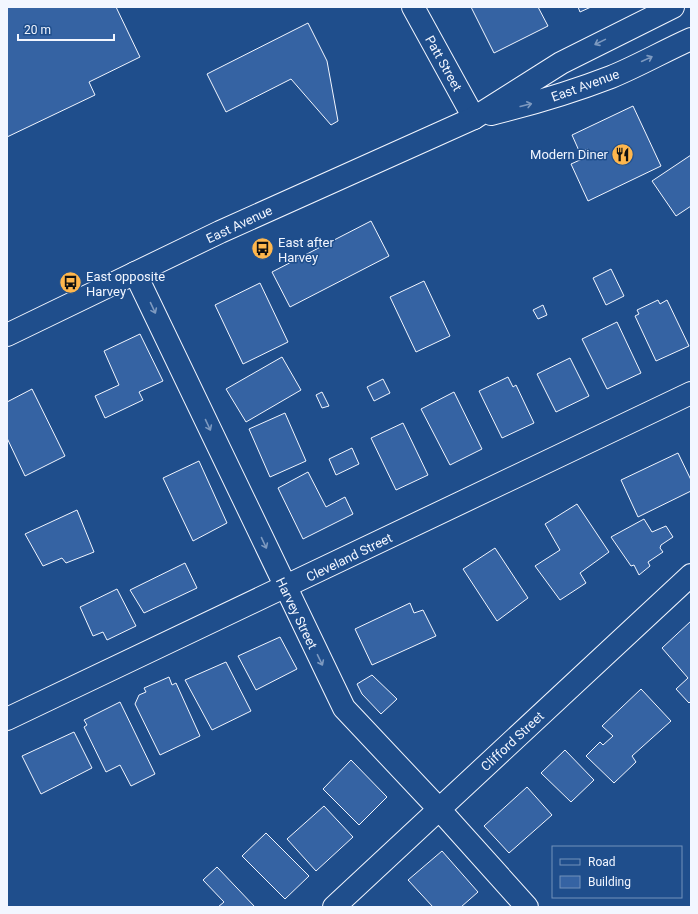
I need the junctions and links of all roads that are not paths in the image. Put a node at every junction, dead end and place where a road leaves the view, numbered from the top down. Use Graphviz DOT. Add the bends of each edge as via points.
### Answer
graph roads {
  1 [pos="413,7"];
  2 [pos="673,7"];
  3 [pos="691,38"];
  4 [pos="474,118"];
  5 [pos="136,273"];
  6 [pos="7,335"];
  7 [pos="691,393"];
  8 [pos="691,575"];
  9 [pos="285,587"];
  10 [pos="7,719"];
  11 [pos="439,809"];
  12 [pos="334,907"];
  13 [pos="527,907"];
  1 -- 4 [label="street, Patt Street"];
  2 -- 4 [label="street, East Avenue, one-way" via="561,63"];
  4 -- 3 [label="street, East Avenue, one-way" via="576,90 612,76"];
  4 -- 5 [label="street, East Avenue" via="227,229"];
  5 -- 6 [label="street, East Avenue"];
  5 -- 9 [label="street, Harvey Street, one-way"];
  7 -- 9 [label="street, Cleveland Street"];
  8 -- 11 [label="street, Clifford Street"];
  9 -- 10 [label="street, Cleveland Street"];
  9 -- 11 [label="street, Harvey Street, one-way" via="344,708"];
  11 -- 12 [label="street, Clifford Street"];
  11 -- 13 [label="street, Harvey Street"];
}
